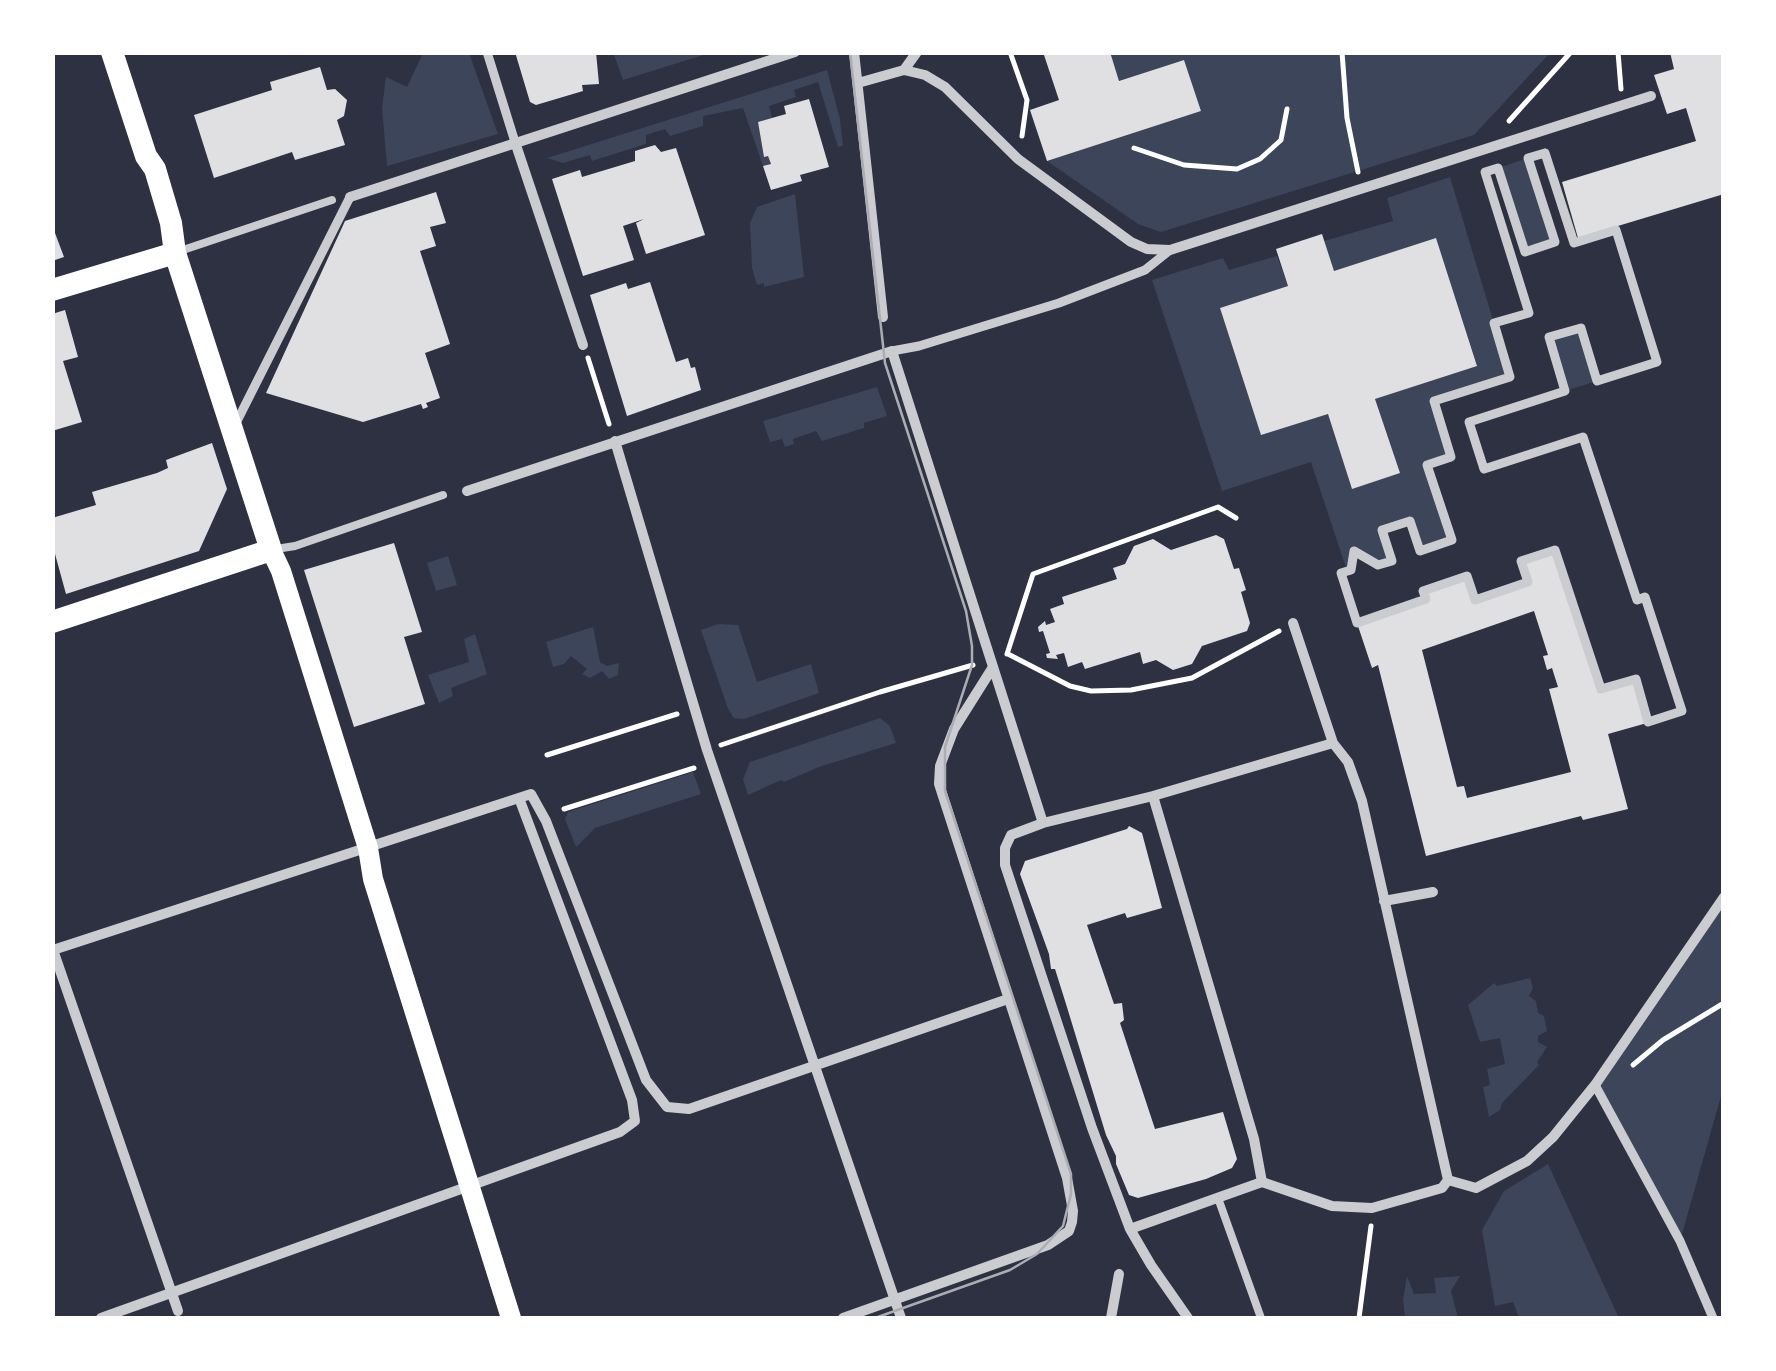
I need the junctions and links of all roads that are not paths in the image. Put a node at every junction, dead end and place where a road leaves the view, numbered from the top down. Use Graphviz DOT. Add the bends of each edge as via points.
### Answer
graph roads {
  1 [pos="112,52"];
  2 [pos="487,52"];
  3 [pos="795,52"];
  4 [pos="854,52"];
  5 [pos="917,52"];
  6 [pos="904,70"];
  7 [pos="858,83"];
  8 [pos="1650,96"];
  9 [pos="515,142"];
  10 [pos="350,197"];
  11 [pos="332,200"];
  12 [pos="1170,250"];
  13 [pos="175,253"];
  14 [pos="52,290"];
  15 [pos="883,317"];
  16 [pos="584,345"];
  17 [pos="892,351"];
  18 [pos="1566,391"];
  19 [pos="233,429"];
  20 [pos="615,441"];
  21 [pos="468,491"];
  22 [pos="443,495"];
  23 [pos="272,550"];
  24 [pos="52,622"];
  25 [pos="1293,623"];
  26 [pos="992,663"];
  27 [pos="1333,743"];
  28 [pos="525,796"];
  29 [pos="1153,796"];
  30 [pos="1043,823"];
  31 [pos="368,848"];
  32 [pos="1433,892"];
  33 [pos="1724,897"];
  34 [pos="1384,902"];
  35 [pos="53,950"];
  36 [pos="1008,999"];
  37 [pos="813,1066"];
  38 [pos="1595,1085"];
  39 [pos="1448,1180"];
  40 [pos="1262,1182"];
  41 [pos="469,1184"];
  42 [pos="1218,1198"];
  43 [pos="1130,1229"];
  44 [pos="1119,1274"];
  45 [pos="172,1294"];
  46 [pos="895,1302"];
  47 [pos="179,1315"];
  48 [pos="100,1318"];
  49 [pos="511,1318"];
  50 [pos="842,1318"];
  51 [pos="901,1318"];
  52 [pos="1111,1318"];
  53 [pos="1188,1318"];
  54 [pos="1261,1318"];
  55 [pos="1713,1318"];
  1 -- 13 [label="highway" via="155,168"];
  2 -- 9 [label="street"];
  3 -- 9 [label="street"];
  4 -- 7 [label="street"];
  5 -- 6 [label="street"];
  6 -- 7 [label="street"];
  6 -- 12 [label="street" via="945,87 1018,159 1131,242"];
  7 -- 15 [label="street"];
  8 -- 12 [label="street"];
  9 -- 10 [label="street"];
  9 -- 16 [label="street"];
  10 -- 19 [label="street"];
  11 -- 13 [label="lane"];
  12 -- 17 [label="street" via="1145,270 1072,298"];
  13 -- 14 [label="highway"];
  13 -- 19 [label="highway"];
  17 -- 20 [label="street"];
  17 -- 26 [label="street"];
  18 -- 18 [label="street" via="1469,422 1484,469 1584,437 1682,711 1648,722 1636,679 1601,688 1555,550 1521,561 1528,582 1475,600 1468,576 1357,623 1341,573 1351,570 1354,551 1378,565 1392,560 1382,530 1410,522 1420,551 1452,540 1427,465 1451,457 1434,400 1510,377 1494,323 1529,312 1485,172 1498,168 1524,252 1555,242 1528,158 1545,153 1574,243 1616,230 1657,362 1598,381 1581,328 1549,337"];
  19 -- 23 [label="highway"];
  20 -- 21 [label="street"];
  20 -- 37 [label="street" via="707,750"];
  22 -- 23 [label="lane"];
  23 -- 24 [label="highway"];
  23 -- 31 [label="main road"];
  25 -- 27 [label="street"];
  26 -- 30 [label="street"];
  26 -- 36 [label="street" via="954,730 939,784"];
  27 -- 29 [label="street"];
  27 -- 34 [label="street" via="1362,801"];
  28 -- 31 [label="street"];
  28 -- 37 [label="street" via="546,820 661,1104 689,1109"];
  28 -- 41 [label="street" via="635,1121"];
  29 -- 30 [label="street"];
  29 -- 40 [label="street"];
  30 -- 43 [label="street" via="1010,835 1005,865"];
  31 -- 35 [label="street"];
  31 -- 41 [label="main road"];
  32 -- 34 [label="street"];
  33 -- 38 [label="street"];
  34 -- 39 [label="street"];
  35 -- 45 [label="street"];
  36 -- 37 [label="street"];
  36 -- 46 [label="street" via="1071,1194 1068,1231 1048,1246"];
  37 -- 46 [label="street"];
  38 -- 39 [label="street" via="1526,1160 1476,1188"];
  38 -- 55 [label="street" via="1680,1241"];
  39 -- 40 [label="street" via="1442,1188 1372,1208 1332,1206"];
  40 -- 42 [label="street"];
  41 -- 45 [label="street"];
  41 -- 49 [label="main road"];
  42 -- 43 [label="street"];
  42 -- 54 [label="lane"];
  43 -- 53 [label="street"];
  44 -- 52 [label="street"];
  45 -- 47 [label="street"];
  45 -- 48 [label="street"];
  46 -- 50 [label="street"];
  46 -- 51 [label="street"];
}
